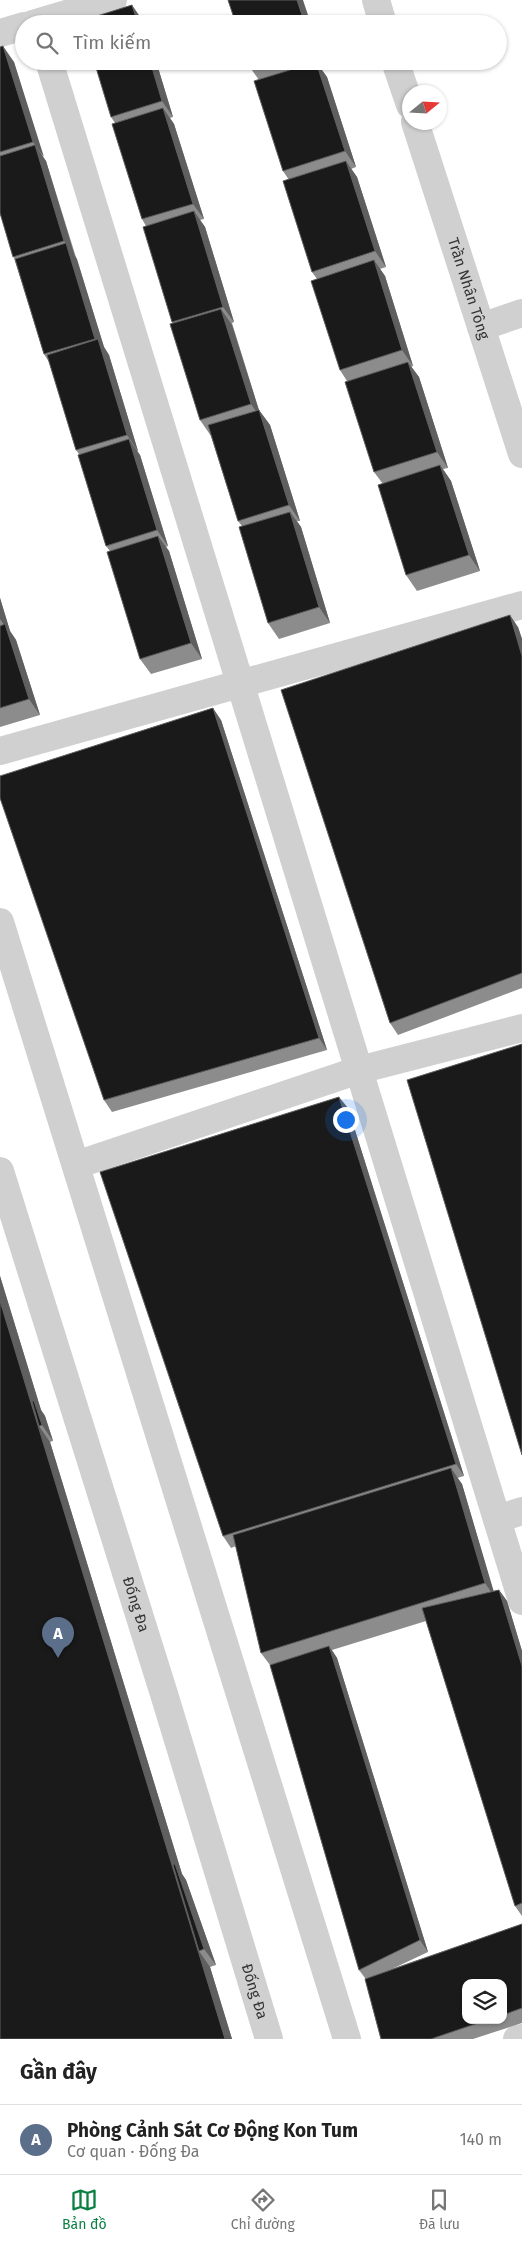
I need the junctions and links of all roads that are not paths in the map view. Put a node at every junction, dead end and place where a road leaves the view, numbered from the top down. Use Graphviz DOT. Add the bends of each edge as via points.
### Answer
graph roads {
  1 [pos="113,0"];
  2 [pos="376,0"];
  3 [pos="63,15"];
  4 [pos="380,15"];
  5 [pos="15,29"];
  6 [pos="0,33"];
  7 [pos="52,70"];
  8 [pos="398,70"];
  9 [pos="403,85"];
  10 [pos="418,130"];
  11 [pos="522,313"];
  12 [pos="481,328"];
  13 [pos="522,454"];
  14 [pos="522,605"];
  15 [pos="240,684"];
  16 [pos="0,751"];
  17 [pos="0,922"];
  18 [pos="522,1028"];
  19 [pos="359,1070"];
  20 [pos="76,1165"];
  21 [pos="0,1171"];
  22 [pos="510,1515"];
  23 [pos="522,1601"];
  24 [pos="522,2038"];
  25 [pos="269,2039"];
  26 [pos="347,2039"];
  27 [pos="517,2039"];
  1 -- 3 [label="street"];
  2 -- 4 [label="street"];
  5 -- 6 [label="street"];
  7 -- 15 [label="street"];
  8 -- 9 [label="street"];
  10 -- 12 [label="street, Trần Nhân Tông"];
  11 -- 12 [label="street"];
  12 -- 13 [label="street, Trần Nhân Tông"];
  14 -- 15 [label="street"];
  15 -- 16 [label="street"];
  15 -- 19 [label="street"];
  17 -- 20 [label="street"];
  18 -- 19 [label="street"];
  19 -- 20 [label="street"];
  19 -- 22 [label="street"];
  20 -- 26 [label="street"];
  21 -- 25 [label="street, Đống Đa"];
  22 -- 23 [label="street"];
  24 -- 27 [label="street"];
}
